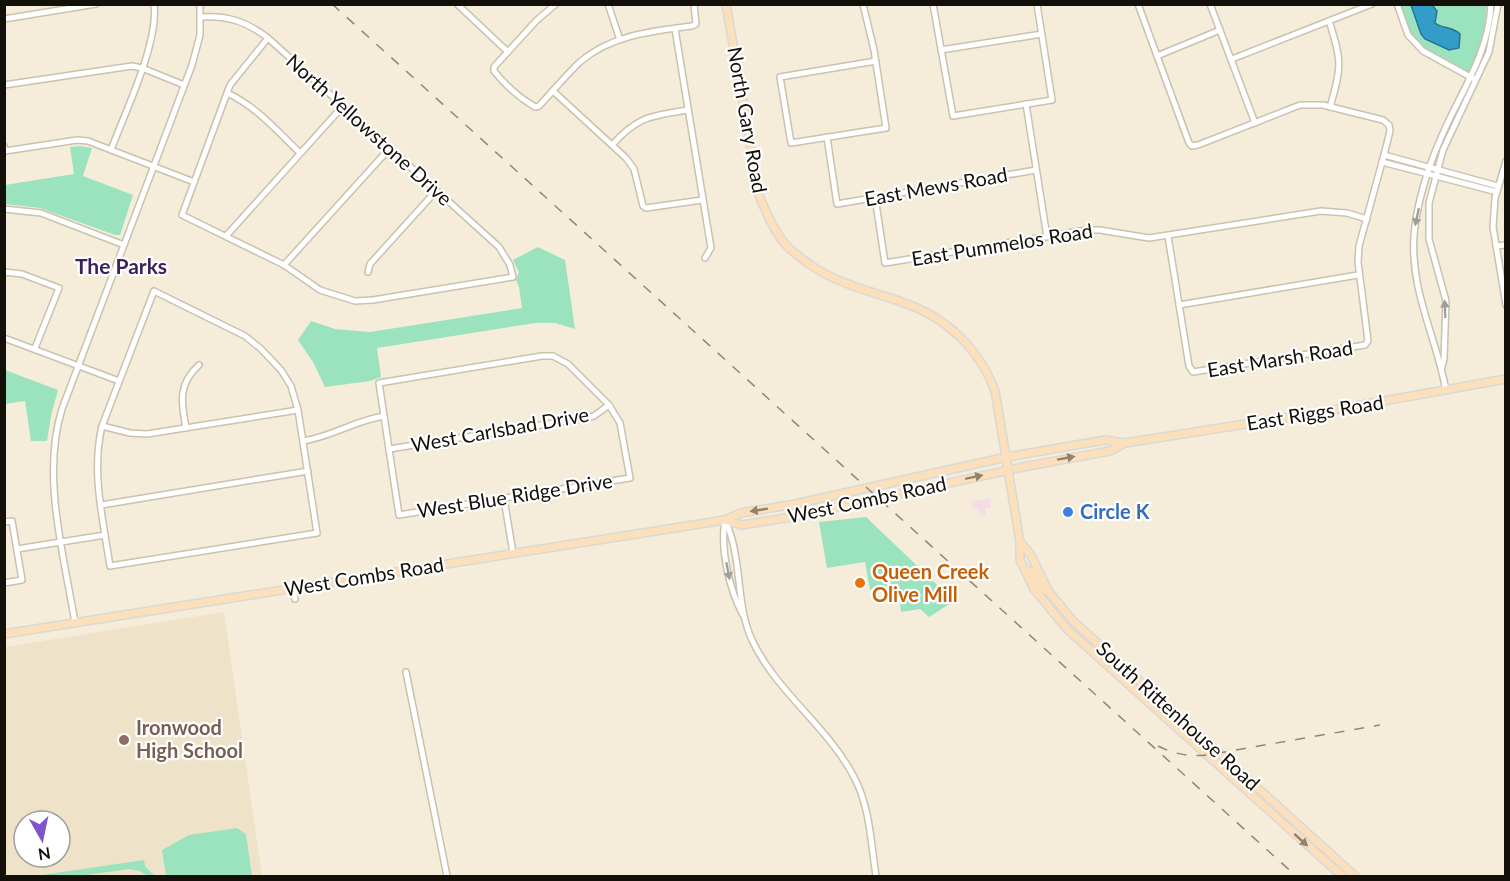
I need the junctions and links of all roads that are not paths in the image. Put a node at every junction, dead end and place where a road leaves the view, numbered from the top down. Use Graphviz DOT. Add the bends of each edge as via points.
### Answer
graph roads {
  1 [pos="96,4"];
  2 [pos="154,4"];
  3 [pos="200,4"];
  4 [pos="457,4"];
  5 [pos="556,4"];
  6 [pos="608,4"];
  7 [pos="694,4"];
  8 [pos="726,4"];
  9 [pos="863,4"];
  10 [pos="933,4"];
  11 [pos="1037,4"];
  12 [pos="1138,4"];
  13 [pos="1210,4"];
  14 [pos="1372,4"];
  15 [pos="1397,4"];
  16 [pos="1491,4"];
  17 [pos="1498,4"];
  18 [pos="548,7"];
  19 [pos="201,17"];
  20 [pos="4,20"];
  21 [pos="1329,21"];
  22 [pos="675,28"];
  23 [pos="1220,30"];
  24 [pos="1042,34"];
  25 [pos="268,39"];
  26 [pos="620,40"];
  27 [pos="941,50"];
  28 [pos="507,51"];
  29 [pos="1157,56"];
  30 [pos="1232,58"];
  31 [pos="876,61"];
  32 [pos="142,68"];
  33 [pos="1471,77"];
  34 [pos="1477,81"];
  35 [pos="4,85"];
  36 [pos="183,85"];
  37 [pos="553,91"];
  38 [pos="227,93"];
  39 [pos="1026,104"];
  40 [pos="343,106"];
  41 [pos="1330,107"];
  42 [pos="688,110"];
  43 [pos="1255,123"];
  44 [pos="827,138"];
  45 [pos="612,145"];
  46 [pos="4,146"];
  47 [pos="389,149"];
  48 [pos="111,150"];
  49 [pos="5,151"];
  50 [pos="300,153"];
  51 [pos="1384,155"];
  52 [pos="1506,161"];
  53 [pos="1382,162"];
  54 [pos="153,167"];
  55 [pos="1437,169"];
  56 [pos="1036,170"];
  57 [pos="1429,170"];
  58 [pos="1435,176"];
  59 [pos="194,182"];
  60 [pos="1498,189"];
  61 [pos="436,191"];
  62 [pos="875,197"];
  63 [pos="702,200"];
  64 [pos="4,209"];
  65 [pos="1367,219"];
  66 [pos="226,236"];
  67 [pos="1168,236"];
  68 [pos="1047,237"];
  69 [pos="123,245"];
  70 [pos="1506,245"];
  71 [pos="1496,246"];
  72 [pos="705,258"];
  73 [pos="284,265"];
  74 [pos="4,272"];
  75 [pos="368,272"];
  76 [pos="1358,275"];
  77 [pos="1179,304"];
  78 [pos="1506,305"];
  79 [pos="4,338"];
  80 [pos="35,348"];
  81 [pos="78,365"];
  82 [pos="199,366"];
  83 [pos="1442,367"];
  84 [pos="1506,379"];
  85 [pos="119,381"];
  86 [pos="1446,391"];
  87 [pos="609,405"];
  88 [pos="298,410"];
  89 [pos="384,416"];
  90 [pos="102,426"];
  91 [pos="186,428"];
  92 [pos="303,441"];
  93 [pos="1125,443"];
  94 [pos="389,449"];
  95 [pos="1007,457"];
  96 [pos="1009,470"];
  97 [pos="308,471"];
  98 [pos="504,499"];
  99 [pos="101,505"];
  100 [pos="724,520"];
  101 [pos="4,522"];
  102 [pos="105,535"];
  103 [pos="62,542"];
  104 [pos="1020,542"];
  105 [pos="17,549"];
  106 [pos="513,553"];
  107 [pos="1024,569"];
  108 [pos="4,583"];
  109 [pos="293,588"];
  110 [pos="1049,592"];
  111 [pos="295,599"];
  112 [pos="1043,601"];
  113 [pos="745,619"];
  114 [pos="75,624"];
  115 [pos="1078,625"];
  116 [pos="4,634"];
  117 [pos="406,672"];
  118 [pos="447,876"];
  119 [pos="876,876"];
  120 [pos="1342,876"];
  121 [pos="1355,876"];
  1 -- 20 [label="street"];
  2 -- 32 [label="street" via="154,30"];
  3 -- 19 [label="street"];
  4 -- 28 [label="street"];
  5 -- 18 [label="street"];
  6 -- 26 [label="street"];
  7 -- 22 [label="street" via="696,24"];
  8 -- 95 [label="main road, North Gary Road" via="755,179 766,214 778,234 797,255 834,279 919,309 963,339 991,381"];
  9 -- 31 [label="street"];
  10 -- 27 [label="street"];
  11 -- 24 [label="street"];
  12 -- 29 [label="street"];
  13 -- 23 [label="street"];
  14 -- 21 [label="street"];
  15 -- 33 [label="street" via="1408,35 1423,51"];
  16 -- 33 [label="street" via="1486,39"];
  17 -- 34 [label="street" via="1489,52"];
  18 -- 28 [label="street"];
  19 -- 25 [label="street, North Yellowstone Drive" via="238,20"];
  19 -- 36 [label="street" via="198,44"];
  21 -- 30 [label="street"];
  21 -- 41 [label="street" via="1340,60"];
  22 -- 26 [label="street"];
  22 -- 42 [label="street"];
  23 -- 29 [label="street"];
  23 -- 30 [label="street"];
  24 -- 27 [label="street"];
  24 -- 39 [label="street" via="1052,100"];
  25 -- 38 [label="street"];
  25 -- 40 [label="street, North Yellowstone Drive"];
  26 -- 37 [label="street" via="581,61"];
  27 -- 39 [label="street" via="953,116"];
  28 -- 37 [label="street" via="494,71 516,93 535,107"];
  29 -- 43 [label="street" via="1192,146"];
  30 -- 43 [label="street"];
  31 -- 44 [label="street" via="886,128"];
  31 -- 44 [label="street" via="780,77 791,143"];
  32 -- 35 [label="street" via="124,66"];
  32 -- 36 [label="street"];
  32 -- 48 [label="street"];
  33 -- 34 [label="street"];
  33 -- 57 [label="street"];
  34 -- 55 [label="street"];
  36 -- 54 [label="street"];
  37 -- 45 [label="street"];
  38 -- 50 [label="street" via="253,109"];
  38 -- 59 [label="street"];
  39 -- 56 [label="street"];
  40 -- 47 [label="street, North Yellowstone Drive"];
  40 -- 50 [label="street"];
  41 -- 43 [label="street" via="1300,105"];
  41 -- 51 [label="street" via="1383,120 1389,125"];
  42 -- 45 [label="street" via="649,116"];
  42 -- 63 [label="street"];
  44 -- 62 [label="street, East Mews Road" via="837,204"];
  45 -- 63 [label="street" via="634,169 646,208"];
  46 -- 49 [label="street"];
  47 -- 61 [label="street, North Yellowstone Drive"];
  47 -- 73 [label="street"];
  48 -- 49 [label="street" via="77,140"];
  48 -- 54 [label="street"];
  50 -- 66 [label="street"];
  51 -- 53 [label="street"];
  51 -- 57 [label="street"];
  52 -- 60 [label="street"];
  53 -- 57 [label="street"];
  53 -- 65 [label="street"];
  54 -- 59 [label="street"];
  54 -- 69 [label="street"];
  55 -- 57 [label="street"];
  55 -- 58 [label="street"];
  55 -- 60 [label="street"];
  56 -- 62 [label="street, East Mews Road"];
  56 -- 68 [label="street"];
  57 -- 58 [label="street"];
  57 -- 83 [label="street, one-way" via="1416,224 1414,268"];
  58 -- 60 [label="street"];
  83 -- 58 [label="street, one-way" via="1446,301 1427,229"];
  59 -- 66 [label="street" via="182,215"];
  60 -- 71 [label="street" via="1493,213"];
  61 -- 73 [label="street, North Yellowstone Drive" via="499,248 513,278 355,301 320,290"];
  61 -- 75 [label="street" via="370,264"];
  62 -- 68 [label="street, East Pummelos Road" via="885,263"];
  63 -- 72 [label="street" via="711,248"];
  64 -- 69 [label="street" via="40,213"];
  65 -- 67 [label="street, East Pummelos Road" via="1326,211"];
  65 -- 76 [label="street" via="1359,246"];
  66 -- 73 [label="street"];
  67 -- 68 [label="street, East Pummelos Road" via="1149,238 1086,230"];
  67 -- 77 [label="street"];
  69 -- 81 [label="street"];
  70 -- 71 [label="street"];
  71 -- 78 [label="street"];
  74 -- 80 [label="street" via="22,274 59,288"];
  76 -- 77 [label="street"];
  76 -- 77 [label="street, East Marsh Road" via="1367,343 1361,346 1193,372"];
  79 -- 80 [label="street"];
  80 -- 81 [label="street"];
  81 -- 85 [label="street"];
  81 -- 103 [label="street" via="53,448 53,482"];
  82 -- 91 [label="street" via="189,374 183,391"];
  83 -- 86 [label="street"];
  84 -- 86 [label="main road, East Riggs Road"];
  85 -- 88 [label="street" via="154,291 253,342 285,376"];
  85 -- 90 [label="street"];
  86 -- 93 [label="main road, East Riggs Road"];
  87 -- 89 [label="street" via="568,364 542,356 379,383"];
  87 -- 94 [label="street, West Carlsbad Drive" via="585,418"];
  87 -- 98 [label="street, West Blue Ridge Drive" via="620,423 630,478"];
  88 -- 91 [label="street"];
  88 -- 92 [label="street"];
  89 -- 92 [label="street" via="358,421 323,438"];
  89 -- 94 [label="street"];
  90 -- 91 [label="street" via="135,434"];
  90 -- 99 [label="street" via="97,458"];
  92 -- 97 [label="street"];
  93 -- 95 [label="main road, East Riggs Road" via="1105,440"];
  96 -- 93 [label="main road, East Riggs Road, one-way" via="1110,451"];
  94 -- 98 [label="street, West Blue Ridge Drive" via="399,515"];
  95 -- 96 [label="main road, North Gary Road"];
  95 -- 100 [label="main road, West Combs Road, one-way" via="741,513"];
  100 -- 96 [label="main road, West Combs Road, one-way" via="742,525 792,517"];
  96 -- 104 [label="main road, South Rittenhouse Road"];
  97 -- 99 [label="street"];
  97 -- 102 [label="street" via="317,533 110,566"];
  98 -- 106 [label="street"];
  99 -- 102 [label="street"];
  100 -- 106 [label="main road, West Combs Road"];
  100 -- 113 [label="street" via="732,536"];
  100 -- 113 [label="street, one-way" via="722,538 734,598"];
  101 -- 105 [label="street" via="12,521"];
  102 -- 103 [label="street"];
  103 -- 105 [label="street"];
  103 -- 114 [label="street"];
  104 -- 107 [label="main road, South Rittenhouse Road"];
  104 -- 110 [label="main road, South Rittenhouse Road"];
  105 -- 108 [label="street" via="22,580"];
  106 -- 109 [label="main road, West Combs Road"];
  107 -- 110 [label="main road" via="1032,572"];
  107 -- 112 [label="main road, South Rittenhouse Road"];
  109 -- 111 [label="street"];
  109 -- 114 [label="main road, West Combs Road"];
  110 -- 115 [label="main road, South Rittenhouse Road"];
  112 -- 115 [label="main road" via="1069,624"];
  112 -- 120 [label="main road, South Rittenhouse Road, one-way" via="1067,628"];
  113 -- 119 [label="street" via="767,665 839,752 853,775 863,799"];
  114 -- 116 [label="main road, West Combs Road"];
  115 -- 121 [label="main road, South Rittenhouse Road"];
  117 -- 118 [label="street"];
}
